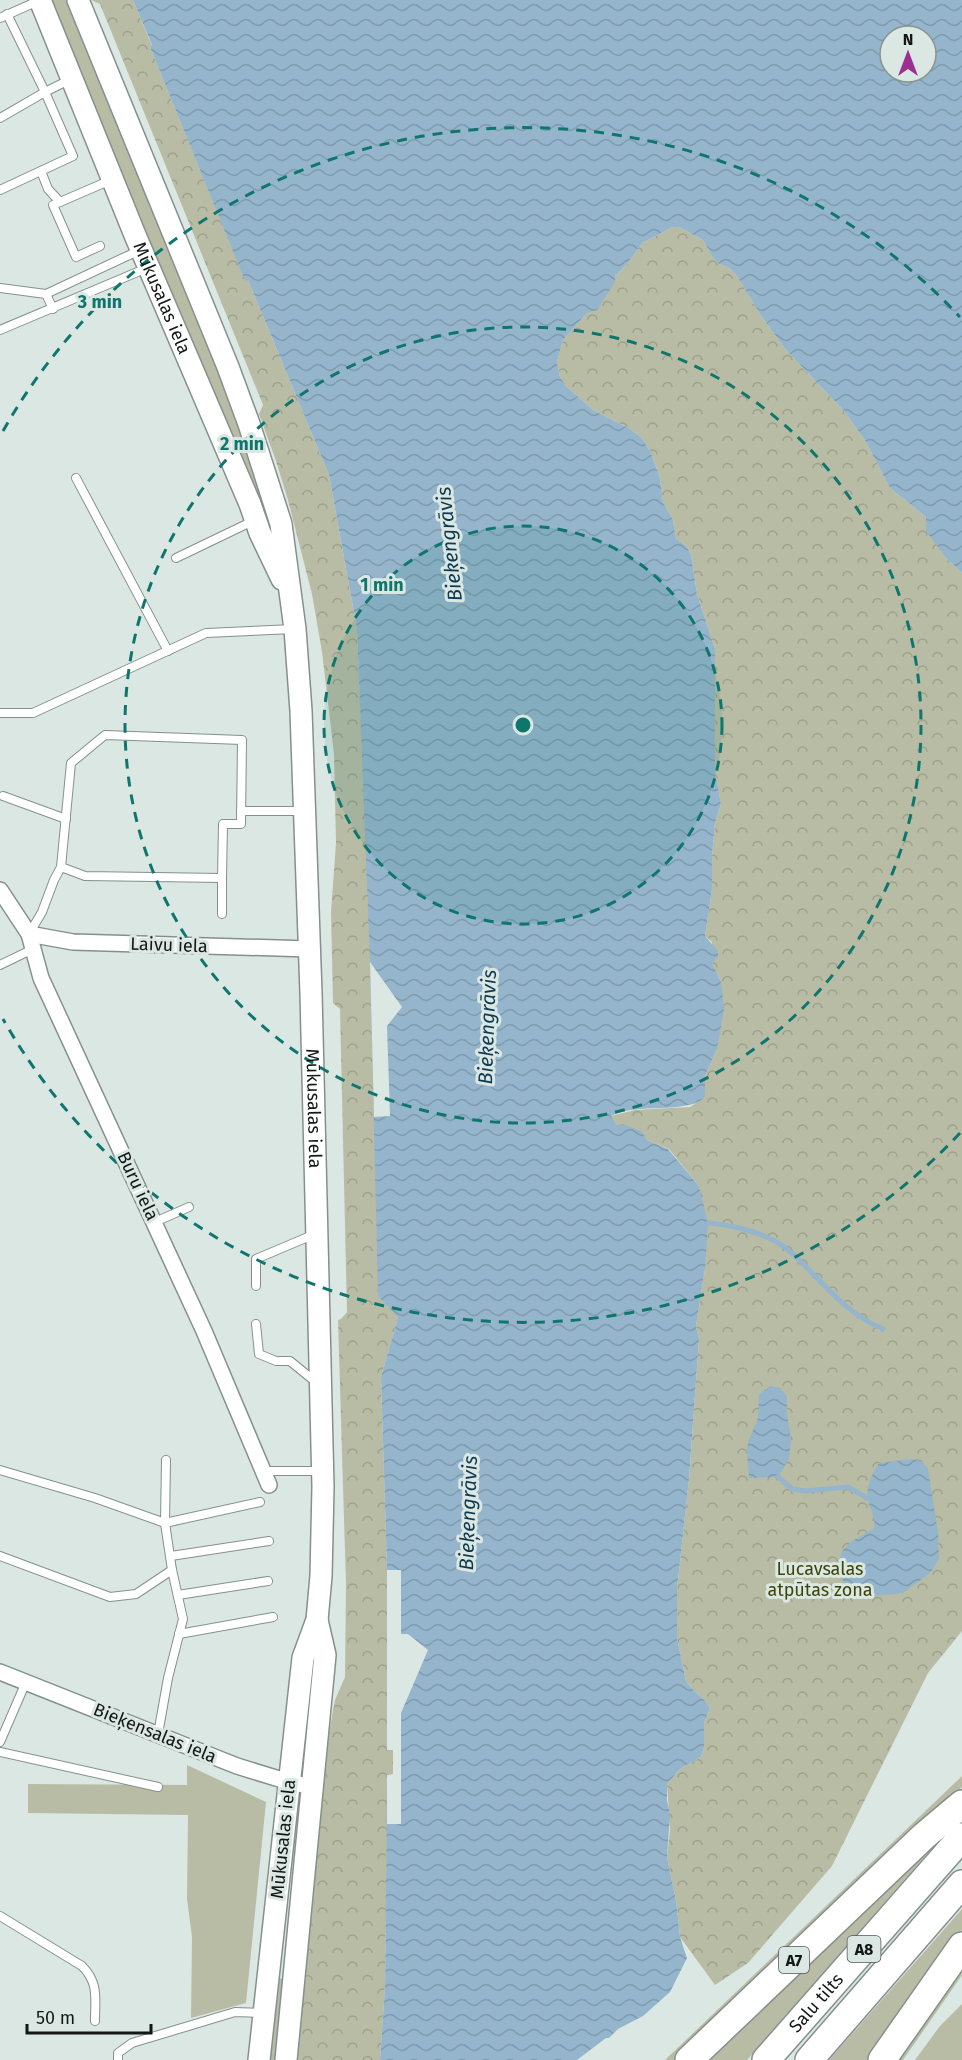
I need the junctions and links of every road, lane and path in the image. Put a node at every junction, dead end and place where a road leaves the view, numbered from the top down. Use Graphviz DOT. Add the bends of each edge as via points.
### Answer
graph roads {
  1 [pos="40,0"];
  2 [pos="78,0"];
  3 [pos="4,16"];
  4 [pos="72,78"];
  5 [pos="45,92"];
  6 [pos="0,118"];
  7 [pos="40,171"];
  8 [pos="112,179"];
  9 [pos="0,190"];
  10 [pos="60,202"];
  11 [pos="100,246"];
  12 [pos="145,258"];
  13 [pos="0,288"];
  14 [pos="46,294"];
  15 [pos="53,309"];
  16 [pos="0,330"];
  17 [pos="76,478"];
  18 [pos="256,520"];
  19 [pos="176,558"];
  20 [pos="290,596"];
  21 [pos="295,629"];
  22 [pos="168,651"];
  23 [pos="0,713"];
  24 [pos="3,796"];
  25 [pos="241,811"];
  26 [pos="304,811"];
  27 [pos="66,819"];
  28 [pos="61,867"];
  29 [pos="222,878"];
  30 [pos="0,890"];
  31 [pos="222,914"];
  32 [pos="31,941"];
  33 [pos="309,949"];
  34 [pos="0,965"];
  35 [pos="189,1207"];
  36 [pos="155,1222"];
  37 [pos="317,1233"];
  38 [pos="256,1286"];
  39 [pos="256,1324"];
  40 [pos="321,1386"];
  41 [pos="166,1460"];
  42 [pos="0,1470"];
  43 [pos="323,1471"];
  44 [pos="266,1478"];
  45 [pos="260,1502"];
  46 [pos="165,1523"];
  47 [pos="268,1541"];
  48 [pos="0,1556"];
  49 [pos="171,1556"];
  50 [pos="172,1570"];
  51 [pos="268,1581"];
  52 [pos="178,1595"];
  53 [pos="273,1617"];
  54 [pos="317,1620"];
  55 [pos="179,1634"];
  56 [pos="0,1672"];
  57 [pos="26,1682"];
  58 [pos="158,1734"];
  59 [pos="0,1742"];
  60 [pos="0,1752"];
  61 [pos="289,1782"];
  62 [pos="158,1787"];
  63 [pos="313,1787"];
  64 [pos="962,1804"];
  65 [pos="962,1837"];
  66 [pos="962,1884"];
  67 [pos="0,1916"];
  68 [pos="962,1946"];
  69 [pos="264,2013"];
  70 [pos="95,2020"];
  71 [pos="117,2060"];
  72 [pos="259,2060"];
  73 [pos="286,2060"];
  74 [pos="689,2060"];
  75 [pos="766,2060"];
  76 [pos="809,2060"];
  77 [pos="882,2060"];
  1 -- 3 [label="lane"];
  1 -- 4 [label="main road, Mūkusalas iela"];
  2 -- 20 [label="main road, Mūkusalas iela" via="249,424 281,524"];
  3 -- 5 [label="lane"];
  4 -- 5 [label="lane"];
  4 -- 8 [label="main road, Mūkusalas iela"];
  5 -- 6 [label="lane"];
  5 -- 7 [label="lane" via="73,156"];
  7 -- 9 [label="lane"];
  7 -- 10 [label="lane" via="48,189"];
  8 -- 10 [label="lane"];
  8 -- 12 [label="main road, Mūkusalas iela"];
  10 -- 11 [label="lane" via="53,205 76,257"];
  12 -- 14 [label="lane"];
  12 -- 15 [label="lane" via="124,276"];
  12 -- 18 [label="main road, Mūkusalas iela"];
  13 -- 14 [label="lane"];
  14 -- 15 [label="lane"];
  15 -- 16 [label="lane"];
  17 -- 22 [label="lane"];
  18 -- 19 [label="lane"];
  18 -- 20 [label="main road, Mūkusalas iela"];
  20 -- 21 [label="main road, Mūkusalas iela"];
  21 -- 22 [label="lane" via="206,633"];
  21 -- 26 [label="main road, Mūkusalas iela"];
  22 -- 23 [label="lane" via="33,713"];
  24 -- 27 [label="lane"];
  25 -- 26 [label="lane"];
  25 -- 27 [label="lane" via="242,740 105,735 71,763"];
  25 -- 29 [label="lane" via="241,824 223,824"];
  26 -- 33 [label="main road, Mūkusalas iela"];
  27 -- 28 [label="lane"];
  28 -- 29 [label="lane" via="84,876"];
  28 -- 32 [label="lane"];
  29 -- 31 [label="lane"];
  30 -- 32 [label="street, Buru iela"];
  32 -- 33 [label="street, Laivu iela"];
  32 -- 34 [label="lane"];
  32 -- 36 [label="street, Buru iela" via="41,978"];
  33 -- 37 [label="main road, Mūkusalas iela"];
  35 -- 36 [label="lane"];
  36 -- 44 [label="street, Buru iela"];
  37 -- 38 [label="lane" via="255,1259"];
  37 -- 40 [label="main road, Mūkusalas iela"];
  39 -- 40 [label="lane" via="259,1354 276,1361 290,1361"];
  40 -- 43 [label="main road, Mūkusalas iela"];
  41 -- 46 [label="lane"];
  42 -- 46 [label="lane"];
  43 -- 44 [label="lane"];
  43 -- 54 [label="main road, Mūkusalas iela"];
  45 -- 46 [label="lane"];
  46 -- 49 [label="lane"];
  47 -- 49 [label="lane"];
  48 -- 50 [label="lane" via="110,1597 136,1594"];
  49 -- 50 [label="lane"];
  50 -- 52 [label="lane"];
  51 -- 52 [label="lane"];
  52 -- 55 [label="lane" via="183,1619"];
  53 -- 55 [label="lane"];
  54 -- 61 [label="main road, Mūkusalas iela" via="303,1658"];
  54 -- 63 [label="main road, Mūkusalas iela" via="325,1655"];
  55 -- 58 [label="lane"];
  56 -- 57 [label="street, Bieķensalas iela"];
  57 -- 58 [label="street, Bieķensalas iela"];
  57 -- 59 [label="lane"];
  58 -- 61 [label="street, Bieķensalas iela"];
  60 -- 62 [label="lane"];
  61 -- 63 [label="street, Bieķensalas iela"];
  61 -- 69 [label="main road, Mūkusalas iela"];
  63 -- 73 [label="main road, Mūkusalas iela"];
  64 -- 74 [label="highway, A7"];
  65 -- 75 [label="highway, Salu tilts / A8"];
  66 -- 76 [label="highway, Salu tilts / A8"];
  67 -- 70 [label="lane" via="89,1973 95,1986"];
  68 -- 77 [label="highway"];
  69 -- 71 [label="lane" via="235,2012 132,2043 118,2053"];
  69 -- 72 [label="main road, Mūkusalas iela"];
}
